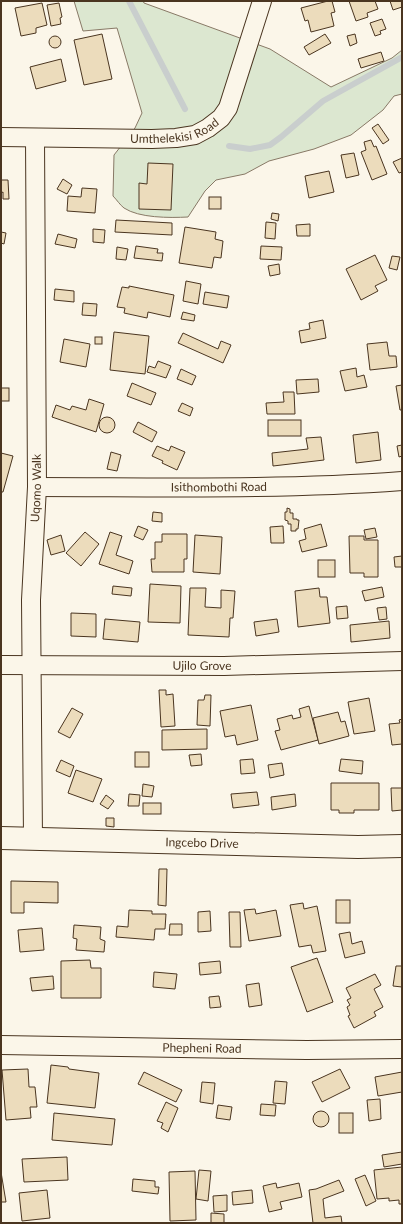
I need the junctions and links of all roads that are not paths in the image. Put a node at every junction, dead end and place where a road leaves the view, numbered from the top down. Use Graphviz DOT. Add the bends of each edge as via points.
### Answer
graph roads {
  1 [pos="260,2"];
  2 [pos="1,137"];
  3 [pos="35,138"];
  4 [pos="402,481"];
  5 [pos="36,487"];
  6 [pos="402,661"];
  7 [pos="1,665"];
  8 [pos="31,665"];
  9 [pos="1,838"];
  10 [pos="33,838"];
  11 [pos="402,846"];
  12 [pos="1,1045"];
  13 [pos="402,1049"];
  1 -- 3 [label="street, Umthelekisi Road" via="228,108 221,118 208,128 195,135 176,138"];
  2 -- 3 [label="street, Umthelekisi Road"];
  3 -- 5 [label="street, Uqomo Walk"];
  4 -- 5 [label="street, Isithombothi Road" via="253,487"];
  5 -- 8 [label="street, Uqomo Walk"];
  6 -- 8 [label="street, Ujilo Grove" via="224,666"];
  7 -- 8 [label="street, Ujilo Grove"];
  8 -- 10 [label="street, Uqomo Walk"];
  9 -- 10 [label="main road, Ingcebo Drive"];
  10 -- 11 [label="main road, Ingcebo Drive"];
  12 -- 13 [label="street, Phepheni Road"];
}
